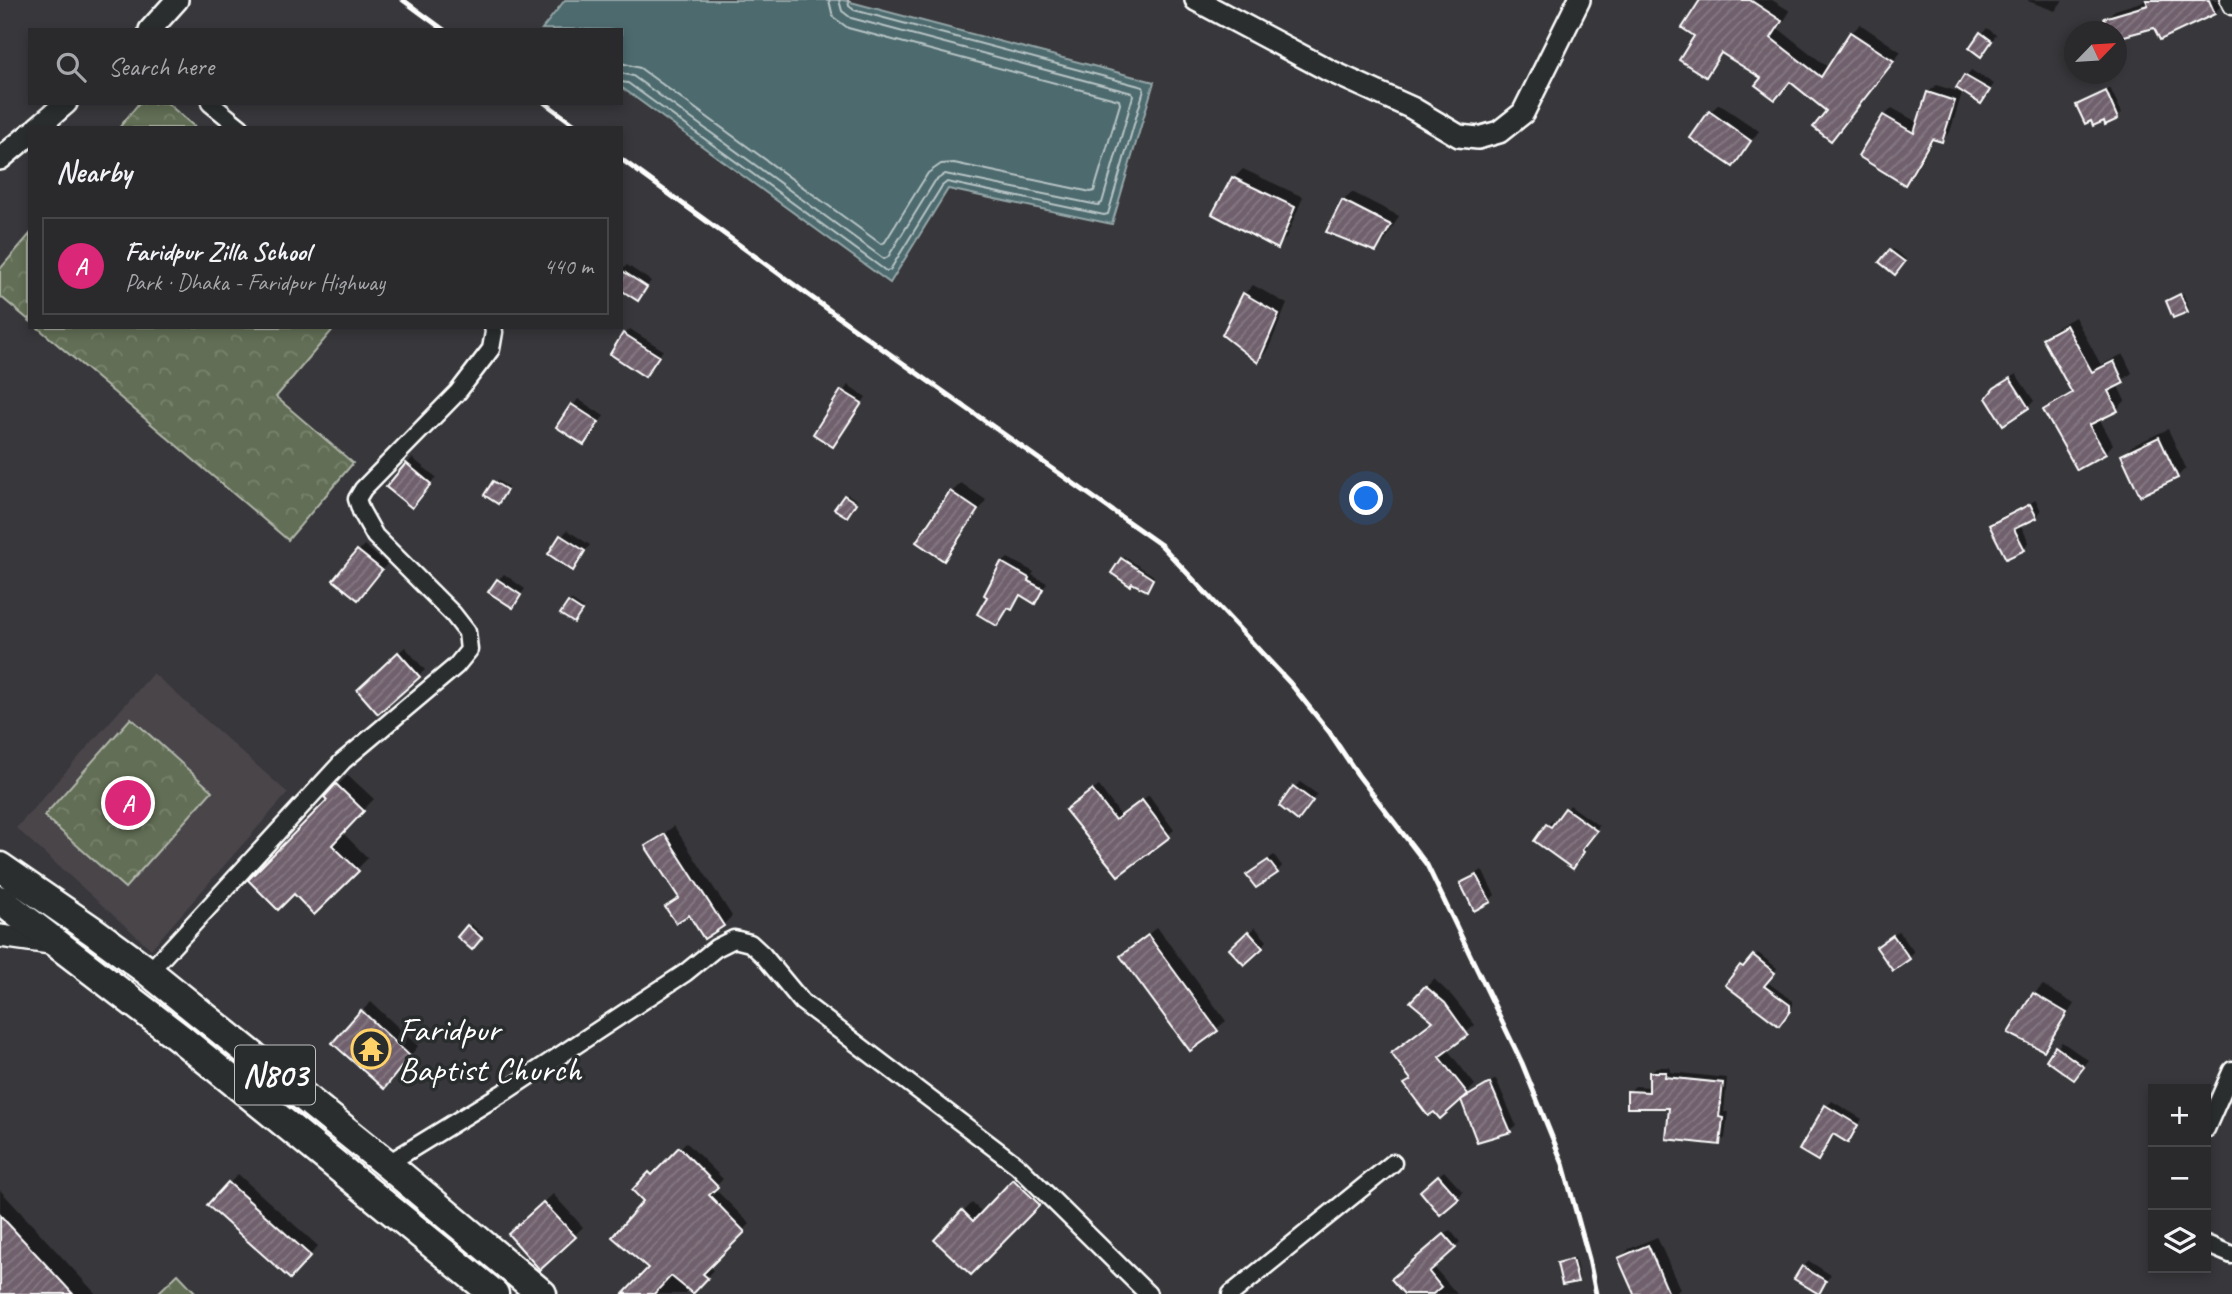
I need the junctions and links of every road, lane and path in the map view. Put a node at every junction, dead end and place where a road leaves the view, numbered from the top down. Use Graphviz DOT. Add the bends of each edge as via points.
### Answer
graph roads {
  1 [pos="177,0"];
  2 [pos="1196,0"];
  3 [pos="1579,0"];
  4 [pos="2230,0"];
  5 [pos="2232,6"];
  6 [pos="152,28"];
  7 [pos="64,105"];
  8 [pos="212,105"];
  9 [pos="39,126"];
  10 [pos="239,126"];
  11 [pos="28,136"];
  12 [pos="0,159"];
  13 [pos="494,329"];
  14 [pos="0,867"];
  15 [pos="0,900"];
  16 [pos="0,936"];
  17 [pos="58,944"];
  18 [pos="149,972"];
  19 [pos="2232,1070"];
  20 [pos="2211,1118"];
  21 [pos="1393,1163"];
  22 [pos="387,1164"];
  23 [pos="2211,1246"];
  24 [pos="2232,1255"];
  25 [pos="494,1294"];
  26 [pos="542,1294"];
  27 [pos="1148,1294"];
  28 [pos="1231,1294"];
  1 -- 6 [label="street"];
  2 -- 3 [label="street" via="1460,136 1478,138 1499,132 1523,113"];
  4 -- 5 [label="street"];
  7 -- 9 [label="street"];
  8 -- 10 [label="street"];
  11 -- 12 [label="street"];
  13 -- 18 [label="street" via="491,349 458,392 357,499 375,536 467,632 469,650 342,761"];
  14 -- 18 [label="highway, N803"];
  15 -- 17 [label="highway, N803"];
  16 -- 17 [label="street"];
  17 -- 25 [label="highway, N803"];
  18 -- 22 [label="highway, N803"];
  19 -- 20 [label="street"];
  21 -- 28 [label="street"];
  22 -- 26 [label="highway, N803"];
  22 -- 27 [label="street" via="734,939 750,943 802,1002 1018,1166"];
  23 -- 24 [label="street"];
}
